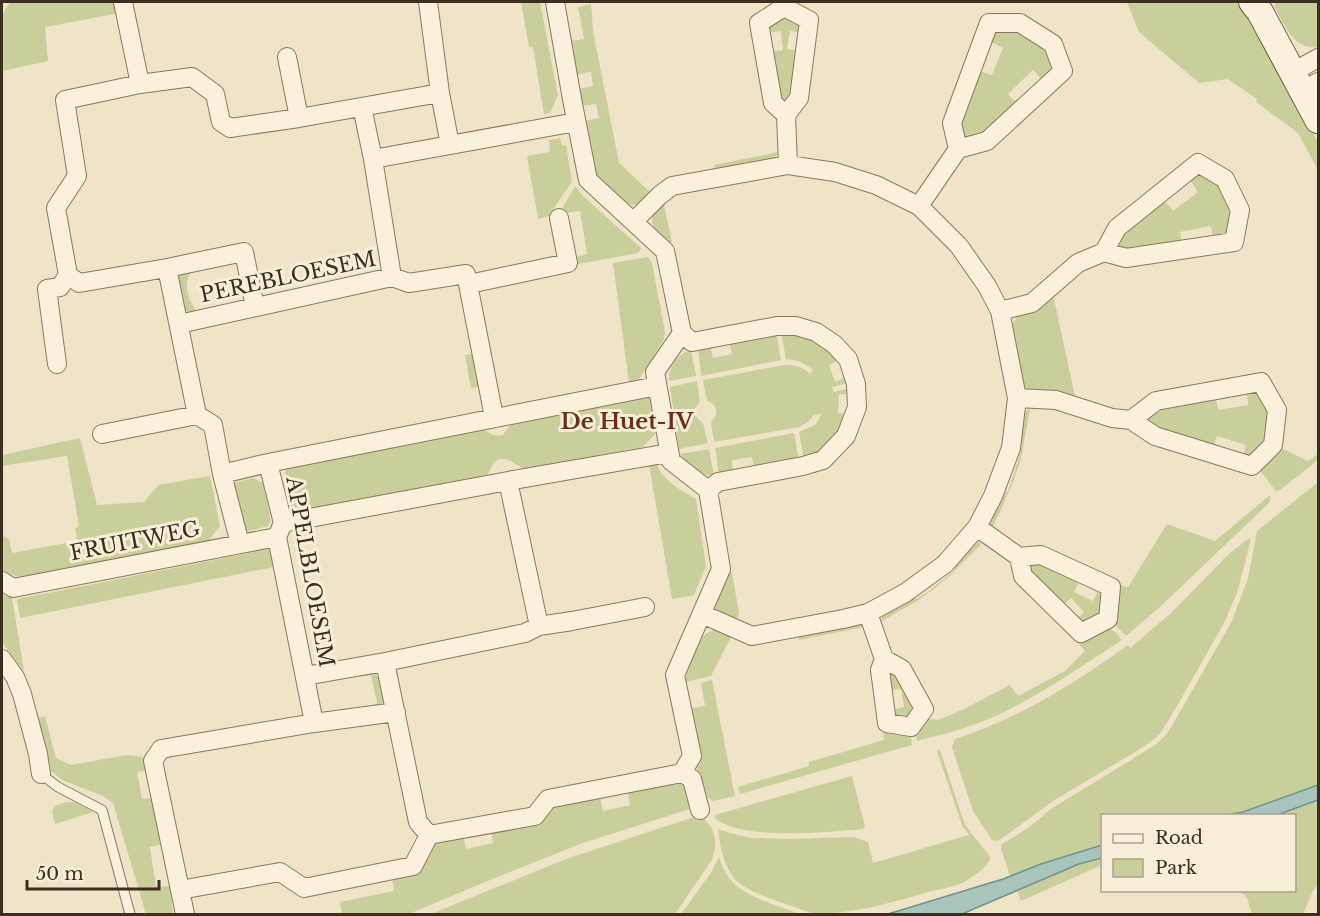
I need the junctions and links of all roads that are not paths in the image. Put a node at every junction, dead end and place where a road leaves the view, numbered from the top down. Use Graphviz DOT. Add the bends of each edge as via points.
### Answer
graph roads {
  1 [pos="123,2"];
  2 [pos="428,2"];
  3 [pos="555,2"];
  4 [pos="1252,2"];
  5 [pos="287,57"];
  6 [pos="1318,58"];
  7 [pos="1305,82"];
  8 [pos="140,84"];
  9 [pos="440,93"];
  10 [pos="362,107"];
  11 [pos="786,115"];
  12 [pos="299,118"];
  13 [pos="1318,120"];
  14 [pos="576,122"];
  15 [pos="450,145"];
  16 [pos="958,149"];
  17 [pos="373,159"];
  18 [pos="788,165"];
  19 [pos="919,206"];
  20 [pos="559,218"];
  21 [pos="634,221"];
  22 [pos="1104,252"];
  23 [pos="167,268"];
  24 [pos="68,275"];
  25 [pos="392,277"];
  26 [pos="469,284"];
  27 [pos="255,307"];
  28 [pos="1000,311"];
  29 [pos="179,324"];
  30 [pos="682,333"];
  31 [pos="57,364"];
  32 [pos="657,386"];
  33 [pos="1017,398"];
  34 [pos="197,415"];
  35 [pos="494,417"];
  36 [pos="1131,420"];
  37 [pos="102,434"];
  38 [pos="669,453"];
  39 [pos="268,463"];
  40 [pos="222,474"];
  41 [pos="508,481"];
  42 [pos="708,490"];
  43 [pos="976,527"];
  44 [pos="280,530"];
  45 [pos="240,544"];
  46 [pos="1019,557"];
  47 [pos="2,581"];
  48 [pos="645,607"];
  49 [pos="868,613"];
  50 [pos="702,614"];
  51 [pos="539,626"];
  52 [pos="2,659"];
  53 [pos="884,659"];
  54 [pos="384,662"];
  55 [pos="305,676"];
  56 [pos="396,712"];
  57 [pos="314,723"];
  58 [pos="682,773"];
  59 [pos="41,774"];
  60 [pos="700,810"];
  61 [pos="429,835"];
  62 [pos="180,890"];
  63 [pos="130,915"];
  64 [pos="185,915"];
  1 -- 8 [label="street"];
  2 -- 9 [label="street"];
  3 -- 14 [label="street"];
  4 -- 7 [label="street"];
  5 -- 12 [label="street"];
  6 -- 7 [label="street"];
  7 -- 13 [label="street"];
  8 -- 12 [label="street" via="192,77 215,94 221,122 230,128"];
  8 -- 24 [label="street" via="65,100 77,176 56,208"];
  9 -- 10 [label="street"];
  9 -- 15 [label="street"];
  10 -- 12 [label="street"];
  10 -- 17 [label="street"];
  11 -- 11 [label="street" via="773,103 759,23 784,7 809,20 799,98"];
  11 -- 18 [label="street"];
  14 -- 15 [label="street"];
  14 -- 21 [label="street" via="588,180"];
  15 -- 17 [label="street"];
  16 -- 16 [label="street" via="987,141 1063,71 1053,44 1020,23 989,23 952,123"];
  16 -- 19 [label="street"];
  17 -- 25 [label="street"];
  18 -- 19 [label="street" via="835,172 876,185"];
  18 -- 21 [label="street" via="672,186"];
  19 -- 28 [label="street" via="959,246"];
  20 -- 26 [label="street, PEREBLOESEM" via="568,263"];
  21 -- 30 [label="street" via="665,251"];
  22 -- 22 [label="street" via="1126,258 1234,242 1240,210 1225,179 1198,163 1117,228"];
  22 -- 28 [label="street" via="1078,263 1032,303"];
  23 -- 24 [label="street" via="79,283"];
  23 -- 27 [label="street" via="244,252"];
  23 -- 29 [label="street"];
  24 -- 31 [label="street" via="60,287 46,289"];
  25 -- 26 [label="street, PEREBLOESEM" via="409,283 466,274"];
  25 -- 27 [label="street, PEREBLOESEM"];
  26 -- 35 [label="street"];
  27 -- 29 [label="street, PEREBLOESEM"];
  28 -- 33 [label="street"];
  29 -- 34 [label="street"];
  30 -- 32 [label="street" via="655,372"];
  30 -- 42 [label="street" via="692,342 796,326 816,332 834,344 848,359 856,384 857,407 846,436 823,460 718,482"];
  32 -- 35 [label="street"];
  32 -- 38 [label="street"];
  33 -- 36 [label="street" via="1056,400"];
  33 -- 43 [label="street" via="1011,448"];
  34 -- 37 [label="street"];
  34 -- 40 [label="street" via="213,424"];
  35 -- 39 [label="street"];
  36 -- 36 [label="street" via="1156,401 1261,382 1277,410 1273,445 1252,466 1155,436"];
  38 -- 41 [label="street, FRUITWEG"];
  38 -- 42 [label="street" via="670,461"];
  39 -- 40 [label="street"];
  39 -- 44 [label="street, APPELBLOESEM"];
  40 -- 45 [label="street"];
  41 -- 44 [label="street, FRUITWEG"];
  41 -- 51 [label="street"];
  42 -- 50 [label="street" via="721,569"];
  43 -- 46 [label="street"];
  43 -- 49 [label="street" via="945,564"];
  44 -- 45 [label="street, FRUITWEG"];
  44 -- 55 [label="street, APPELBLOESEM"];
  45 -- 47 [label="street, FRUITWEG" via="13,588"];
  46 -- 46 [label="street" via="1023,576 1081,633 1108,619 1111,587 1041,555"];
  48 -- 51 [label="street"];
  49 -- 50 [label="street" via="752,636"];
  49 -- 53 [label="street"];
  50 -- 58 [label="street" via="675,675 692,756"];
  51 -- 54 [label="street" via="525,633"];
  52 -- 59 [label="street" via="22,694"];
  54 -- 55 [label="street"];
  54 -- 56 [label="street"];
  55 -- 57 [label="street, APPELBLOESEM"];
  56 -- 57 [label="street"];
  56 -- 61 [label="street" via="418,822"];
  57 -- 62 [label="street" via="161,748 153,761"];
  58 -- 60 [label="street" via="692,779"];
  58 -- 61 [label="street" via="548,800 535,816"];
  59 -- 63 [label="lane" via="102,810"];
  61 -- 62 [label="street" via="413,866 304,888 280,872"];
  62 -- 64 [label="street"];
}
